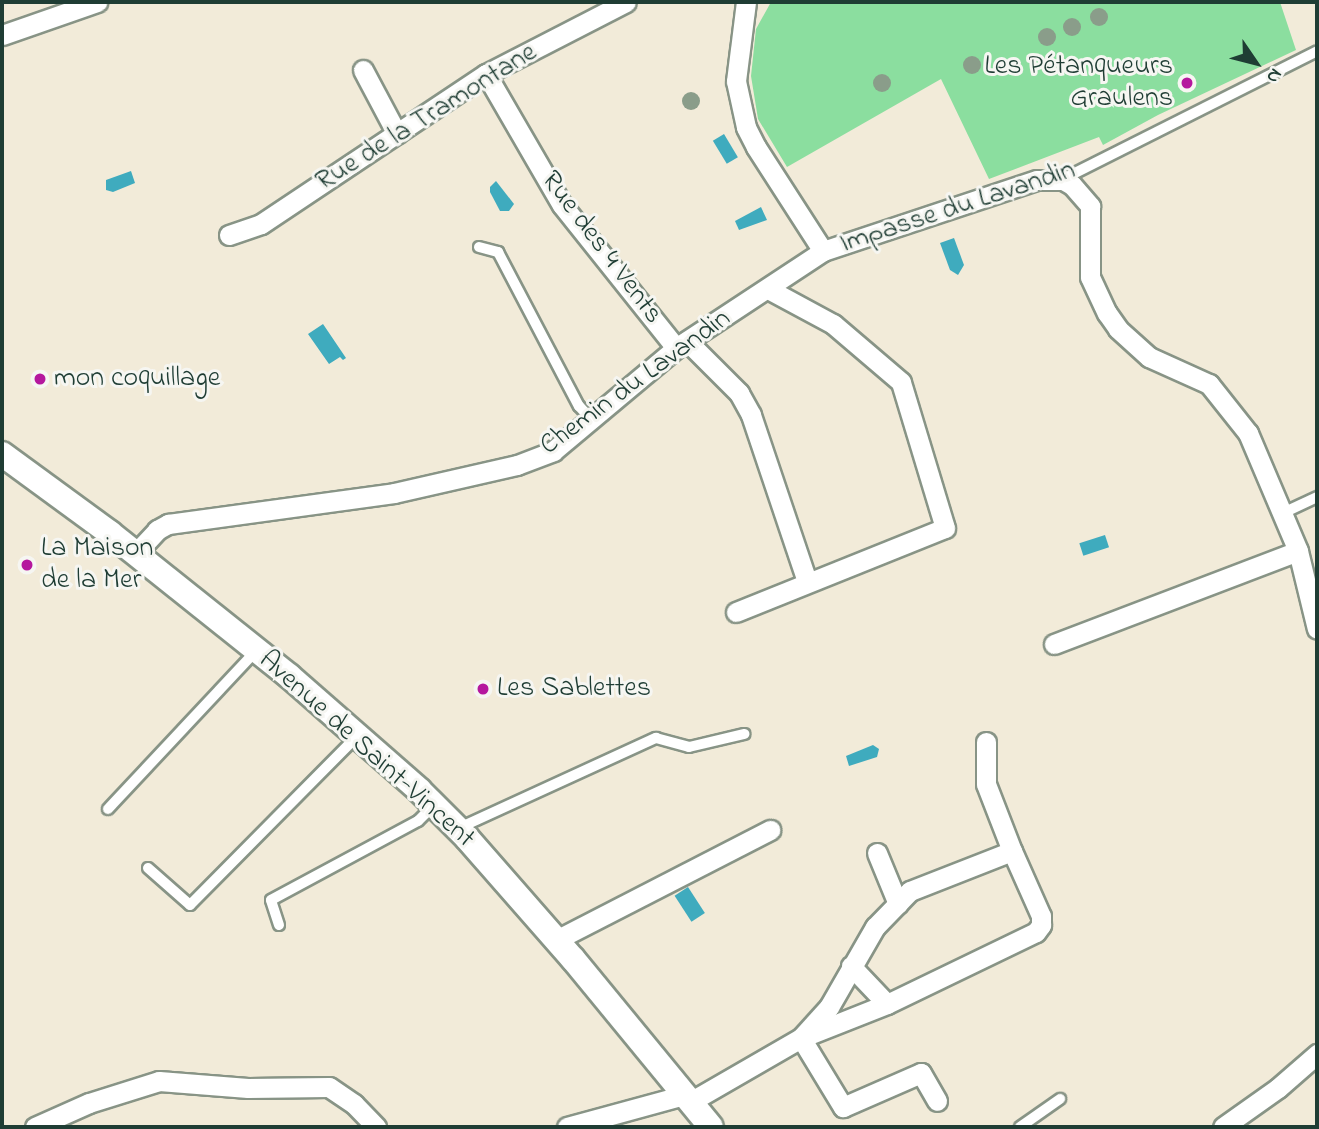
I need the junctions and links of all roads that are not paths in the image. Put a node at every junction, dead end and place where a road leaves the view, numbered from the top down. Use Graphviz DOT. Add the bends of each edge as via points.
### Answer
graph roads {
  1 [pos="97,2"];
  2 [pos="626,2"];
  3 [pos="746,2"];
  4 [pos="2,35"];
  5 [pos="1317,51"];
  6 [pos="363,70"];
  7 [pos="486,74"];
  8 [pos="397,134"];
  9 [pos="1063,180"];
  10 [pos="229,235"];
  11 [pos="479,247"];
  12 [pos="822,251"];
  13 [pos="768,289"];
  14 [pos="681,344"];
  15 [pos="591,419"];
  16 [pos="2,454"];
  17 [pos="1317,497"];
  18 [pos="1283,513"];
  19 [pos="1297,551"];
  20 [pos="135,554"];
  21 [pos="807,581"];
  22 [pos="736,612"];
  23 [pos="1317,629"];
  24 [pos="1054,644"];
  25 [pos="257,651"];
  26 [pos="744,734"];
  27 [pos="359,735"];
  28 [pos="986,742"];
  29 [pos="434,805"];
  30 [pos="108,809"];
  31 [pos="458,829"];
  32 [pos="769,830"];
  33 [pos="1012,851"];
  34 [pos="877,853"];
  35 [pos="148,868"];
  36 [pos="898,904"];
  37 [pos="279,925"];
  38 [pos="556,940"];
  39 [pos="851,966"];
  40 [pos="887,1004"];
  41 [pos="801,1038"];
  42 [pos="1317,1054"];
  43 [pos="687,1099"];
  44 [pos="1060,1100"];
  45 [pos="937,1101"];
  46 [pos="35,1127"];
  47 [pos="376,1127"];
  48 [pos="567,1127"];
  49 [pos="711,1127"];
  50 [pos="1020,1127"];
  51 [pos="1223,1127"];
  1 -- 4 [label="street"];
  2 -- 7 [label="street, Rue de la Tramontane"];
  3 -- 12 [label="street" via="736,81 746,127"];
  5 -- 9 [label="lane, Impasse du Lavandin"];
  6 -- 8 [label="street"];
  7 -- 8 [label="street, Rue de la Tramontane"];
  7 -- 14 [label="street, Rue des 4 Vents" via="562,205"];
  8 -- 10 [label="street, Rue de la Tramontane" via="261,224"];
  9 -- 12 [label="street, Impasse du Lavandin" via="1037,180"];
  9 -- 18 [label="street" via="1090,206 1090,277 1107,313 1149,357 1197,377 1219,393 1248,433"];
  11 -- 15 [label="lane" via="498,252 579,406"];
  12 -- 13 [label="street, Chemin du Lavandin"];
  13 -- 14 [label="street, Chemin du Lavandin"];
  13 -- 21 [label="street" via="833,324 901,382 945,528"];
  14 -- 15 [label="street, Chemin du Lavandin"];
  14 -- 21 [label="street, Rue des 4 Vents" via="739,393 751,415"];
  15 -- 20 [label="street, Chemin du Lavandin" via="552,451 517,465 394,493 168,524"];
  16 -- 20 [label="street, Avenue de Saint-Vincent"];
  17 -- 18 [label="lane"];
  18 -- 19 [label="street"];
  19 -- 23 [label="street"];
  19 -- 24 [label="street"];
  20 -- 25 [label="street, Avenue de Saint-Vincent"];
  21 -- 22 [label="street"];
  25 -- 27 [label="street, Avenue de Saint-Vincent"];
  25 -- 30 [label="lane"];
  26 -- 31 [label="lane" via="689,747 656,738"];
  27 -- 29 [label="street, Avenue de Saint-Vincent"];
  27 -- 35 [label="lane" via="190,905"];
  28 -- 33 [label="street" via="986,784"];
  29 -- 31 [label="street, Avenue de Saint-Vincent"];
  29 -- 37 [label="lane" via="418,821 271,900"];
  31 -- 38 [label="street, Avenue de Saint-Vincent"];
  32 -- 38 [label="street"];
  33 -- 36 [label="street" via="922,884"];
  33 -- 40 [label="street" via="1041,916 1036,932"];
  34 -- 36 [label="street"];
  36 -- 39 [label="street" via="875,927"];
  38 -- 43 [label="street, Avenue de Saint-Vincent"];
  39 -- 40 [label="street"];
  39 -- 41 [label="street" via="829,1007"];
  40 -- 41 [label="street"];
  41 -- 43 [label="street"];
  41 -- 45 [label="street" via="843,1107 921,1073"];
  42 -- 51 [label="street"];
  43 -- 48 [label="street"];
  43 -- 49 [label="street, Avenue de Saint-Vincent"];
  44 -- 50 [label="lane"];
  46 -- 47 [label="street" via="89,1103 159,1081 248,1088 329,1087"];
}
